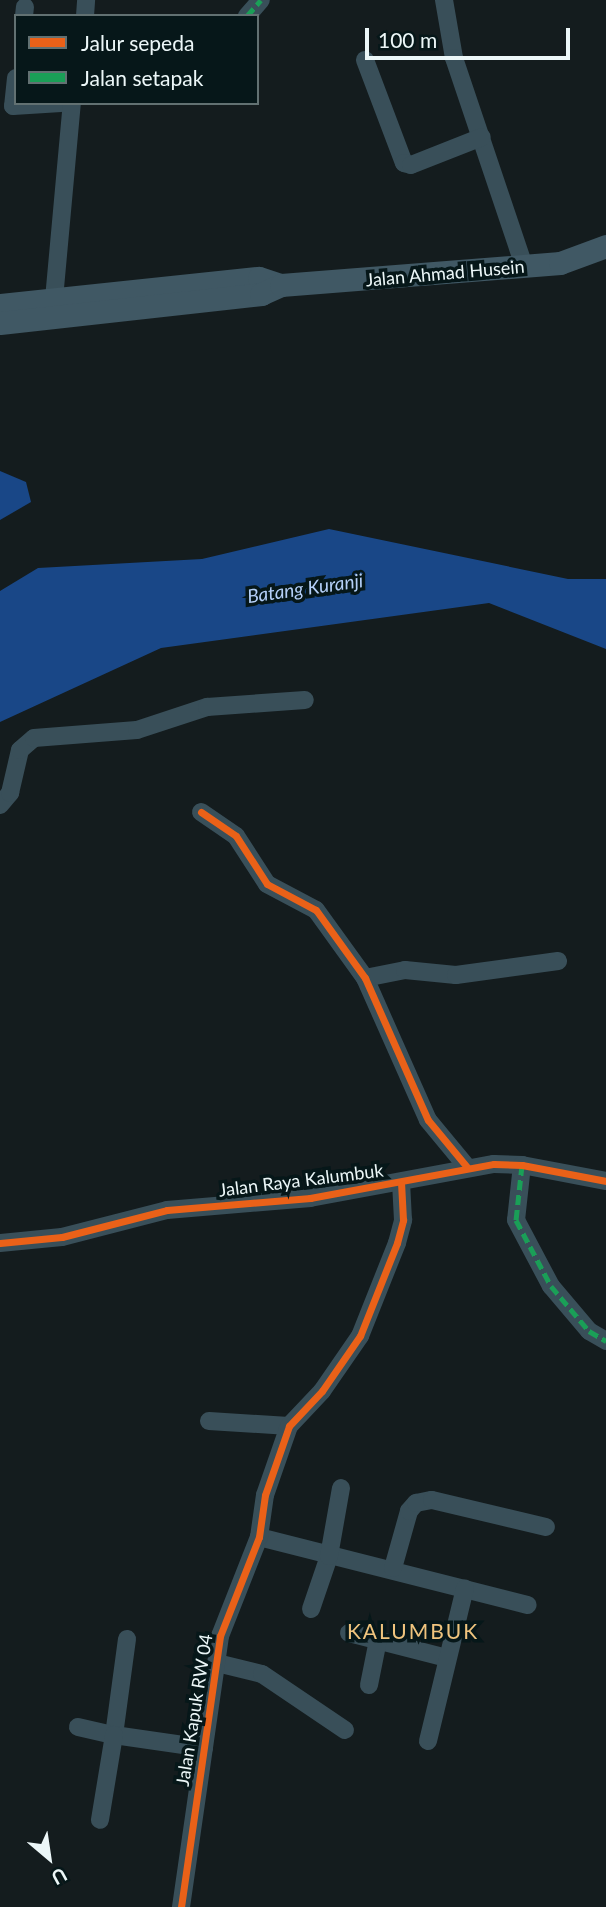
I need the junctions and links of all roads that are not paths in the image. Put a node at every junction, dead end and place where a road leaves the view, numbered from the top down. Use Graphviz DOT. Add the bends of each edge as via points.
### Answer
graph roads {
  1 [pos="261,0"];
  2 [pos="444,0"];
  3 [pos="249,14"];
  4 [pos="365,60"];
  5 [pos="14,97"];
  6 [pos="29,105"];
  7 [pos="72,105"];
  8 [pos="482,137"];
  9 [pos="606,246"];
  10 [pos="524,266"];
  11 [pos="281,285"];
  12 [pos="54,299"];
  13 [pos="0,305"];
  14 [pos="0,323"];
  15 [pos="305,700"];
  16 [pos="0,804"];
  17 [pos="201,812"];
  18 [pos="558,961"];
  19 [pos="365,978"];
  20 [pos="522,1165"];
  21 [pos="467,1167"];
  22 [pos="606,1181"];
  23 [pos="401,1184"];
  24 [pos="0,1243"];
  25 [pos="606,1341"];
  26 [pos="209,1421"];
  27 [pos="289,1426"];
  28 [pos="341,1488"];
  29 [pos="546,1527"];
  30 [pos="259,1537"];
  31 [pos="329,1556"];
  32 [pos="393,1568"];
  33 [pos="465,1588"];
  34 [pos="528,1605"];
  35 [pos="311,1609"];
  36 [pos="349,1633"];
  37 [pos="127,1639"];
  38 [pos="378,1640"];
  39 [pos="447,1658"];
  40 [pos="217,1663"];
  41 [pos="369,1685"];
  42 [pos="78,1727"];
  43 [pos="345,1730"];
  44 [pos="114,1735"];
  45 [pos="428,1741"];
  46 [pos="204,1748"];
  47 [pos="100,1820"];
  48 [pos="180,1907"];
  1 -- 3 [label="street"];
  2 -- 8 [label="street" via="454,58"];
  4 -- 8 [label="street" via="404,163 411,165"];
  5 -- 6 [label="street" via="13,106"];
  7 -- 12 [label="street"];
  8 -- 10 [label="street"];
  9 -- 10 [label="main road, Jalan Ahmad Husein" via="560,263"];
  10 -- 11 [label="main road, Jalan Ahmad Husein"];
  11 -- 12 [label="main road, Jalan Ahmad Husein" via="259,278"];
  11 -- 14 [label="main road, Jalan Ahmad Husein" via="261,294"];
  12 -- 13 [label="main road, Jalan Ahmad Husein"];
  15 -- 16 [label="street" via="207,707 137,730 34,738 20,750 10,793"];
  17 -- 19 [label="street" via="236,836 267,884 316,910"];
  18 -- 19 [label="street" via="456,975 405,970"];
  19 -- 21 [label="street" via="428,1120"];
  20 -- 21 [label="street, Jalan Raya Kalumbuk"];
  20 -- 22 [label="street, Jalan Raya Kalumbuk"];
  20 -- 25 [label="street" via="516,1220 551,1286 589,1331"];
  21 -- 23 [label="street, Jalan Raya Kalumbuk"];
  23 -- 24 [label="street, Jalan Raya Kalumbuk" via="310,1198 167,1210 62,1237"];
  23 -- 27 [label="street, Jalan Kapuk RW 04" via="403,1220 360,1336 322,1391"];
  26 -- 27 [label="street"];
  27 -- 30 [label="street, Jalan Kapuk RW 04" via="265,1495"];
  28 -- 31 [label="street"];
  29 -- 32 [label="street" via="432,1500 416,1503 409,1511"];
  30 -- 31 [label="street"];
  30 -- 40 [label="street, Jalan Kapuk RW 04" via="220,1636"];
  31 -- 32 [label="street"];
  31 -- 35 [label="street"];
  32 -- 33 [label="street"];
  33 -- 34 [label="street"];
  33 -- 39 [label="street"];
  36 -- 38 [label="street"];
  37 -- 44 [label="street"];
  38 -- 39 [label="street"];
  38 -- 41 [label="street"];
  39 -- 45 [label="street"];
  40 -- 43 [label="street" via="262,1674"];
  40 -- 46 [label="street, Jalan Kapuk RW 04"];
  42 -- 44 [label="street"];
  44 -- 46 [label="street"];
  44 -- 47 [label="street"];
  46 -- 48 [label="street, Jalan Kapuk RW 04"];
}
